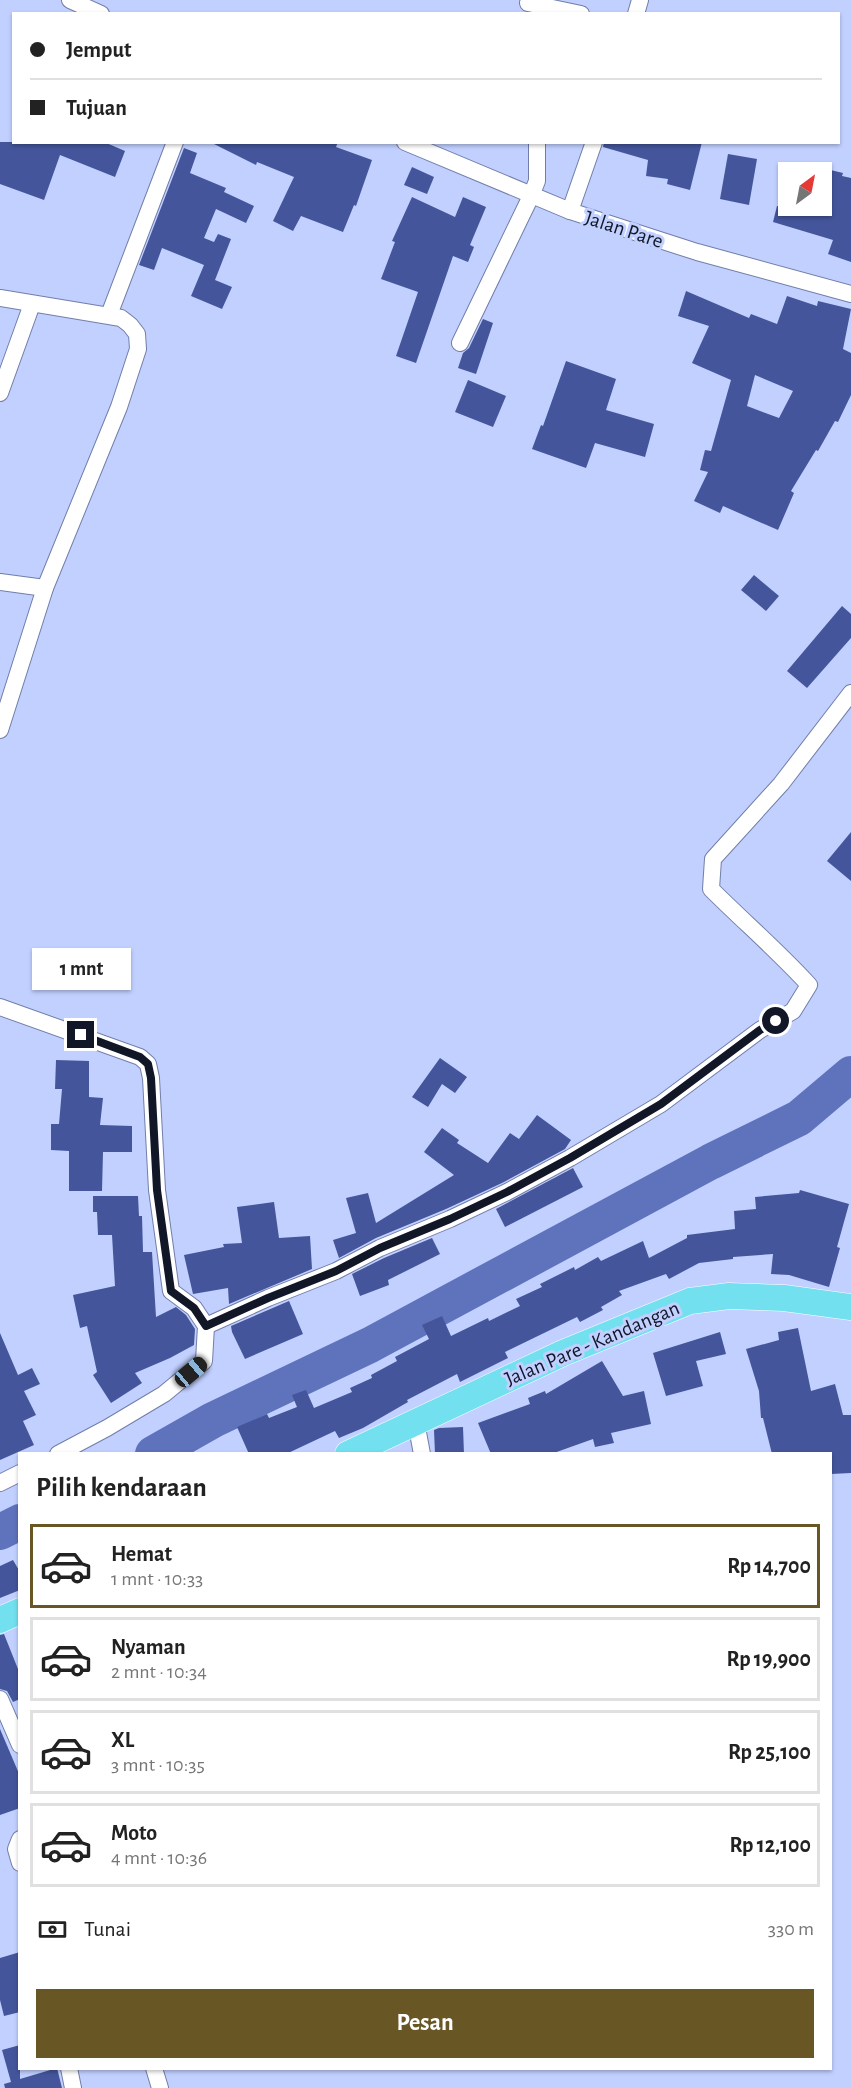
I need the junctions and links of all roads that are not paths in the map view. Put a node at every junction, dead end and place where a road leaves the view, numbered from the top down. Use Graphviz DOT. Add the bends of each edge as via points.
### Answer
graph roads {
  1 [pos="70,0"];
  2 [pos="528,6"];
  3 [pos="97,12"];
  4 [pos="568,12"];
  5 [pos="174,144"];
  6 [pos="410,144"];
  7 [pos="537,144"];
  8 [pos="593,144"];
  9 [pos="531,196"];
  10 [pos="570,212"];
  11 [pos="851,294"];
  12 [pos="0,298"];
  13 [pos="32,304"];
  14 [pos="109,315"];
  15 [pos="460,343"];
  16 [pos="0,393"];
  17 [pos="0,582"];
  18 [pos="45,588"];
  19 [pos="851,693"];
  20 [pos="0,730"];
  21 [pos="0,1007"];
  22 [pos="851,1307"];
  23 [pos="206,1326"];
  24 [pos="416,1422"];
  25 [pos="62,1452"];
  26 [pos="352,1452"];
  27 [pos="422,1452"];
  28 [pos="18,1474"];
  29 [pos="0,1483"];
  30 [pos="18,1612"];
  31 [pos="0,1620"];
  32 [pos="0,1699"];
  33 [pos="18,1740"];
  34 [pos="69,2070"];
  35 [pos="155,2070"];
  36 [pos="73,2088"];
  37 [pos="160,2088"];
  1 -- 3 [label="street"];
  2 -- 4 [label="street"];
  5 -- 14 [label="street"];
  6 -- 9 [label="street, Jalan Pare"];
  7 -- 9 [label="street" via="537,181"];
  8 -- 10 [label="street"];
  9 -- 10 [label="street, Jalan Pare"];
  9 -- 15 [label="street"];
  10 -- 11 [label="street, Jalan Pare"];
  12 -- 13 [label="street"];
  13 -- 14 [label="street"];
  13 -- 16 [label="street"];
  14 -- 18 [label="street" via="130,324 137,334 138,349"];
  17 -- 18 [label="street"];
  18 -- 20 [label="street"];
  19 -- 23 [label="street" via="781,784 714,859 711,889 809,986 793,1011 760,1030 661,1104 507,1192"];
  21 -- 23 [label="street" via="140,1057 148,1064 157,1190 171,1291 194,1308"];
  22 -- 24 [label="main road, Jalan Pare - Kandangan" via="784,1298 729,1296 690,1301 562,1353"];
  23 -- 25 [label="street" via="204,1360 164,1394"];
  24 -- 26 [label="main road, Jalan Pare - Kandangan"];
  24 -- 27 [label="street"];
  28 -- 29 [label="street"];
  30 -- 31 [label="main road"];
  32 -- 33 [label="street"];
  34 -- 36 [label="street"];
  35 -- 37 [label="street"];
}
